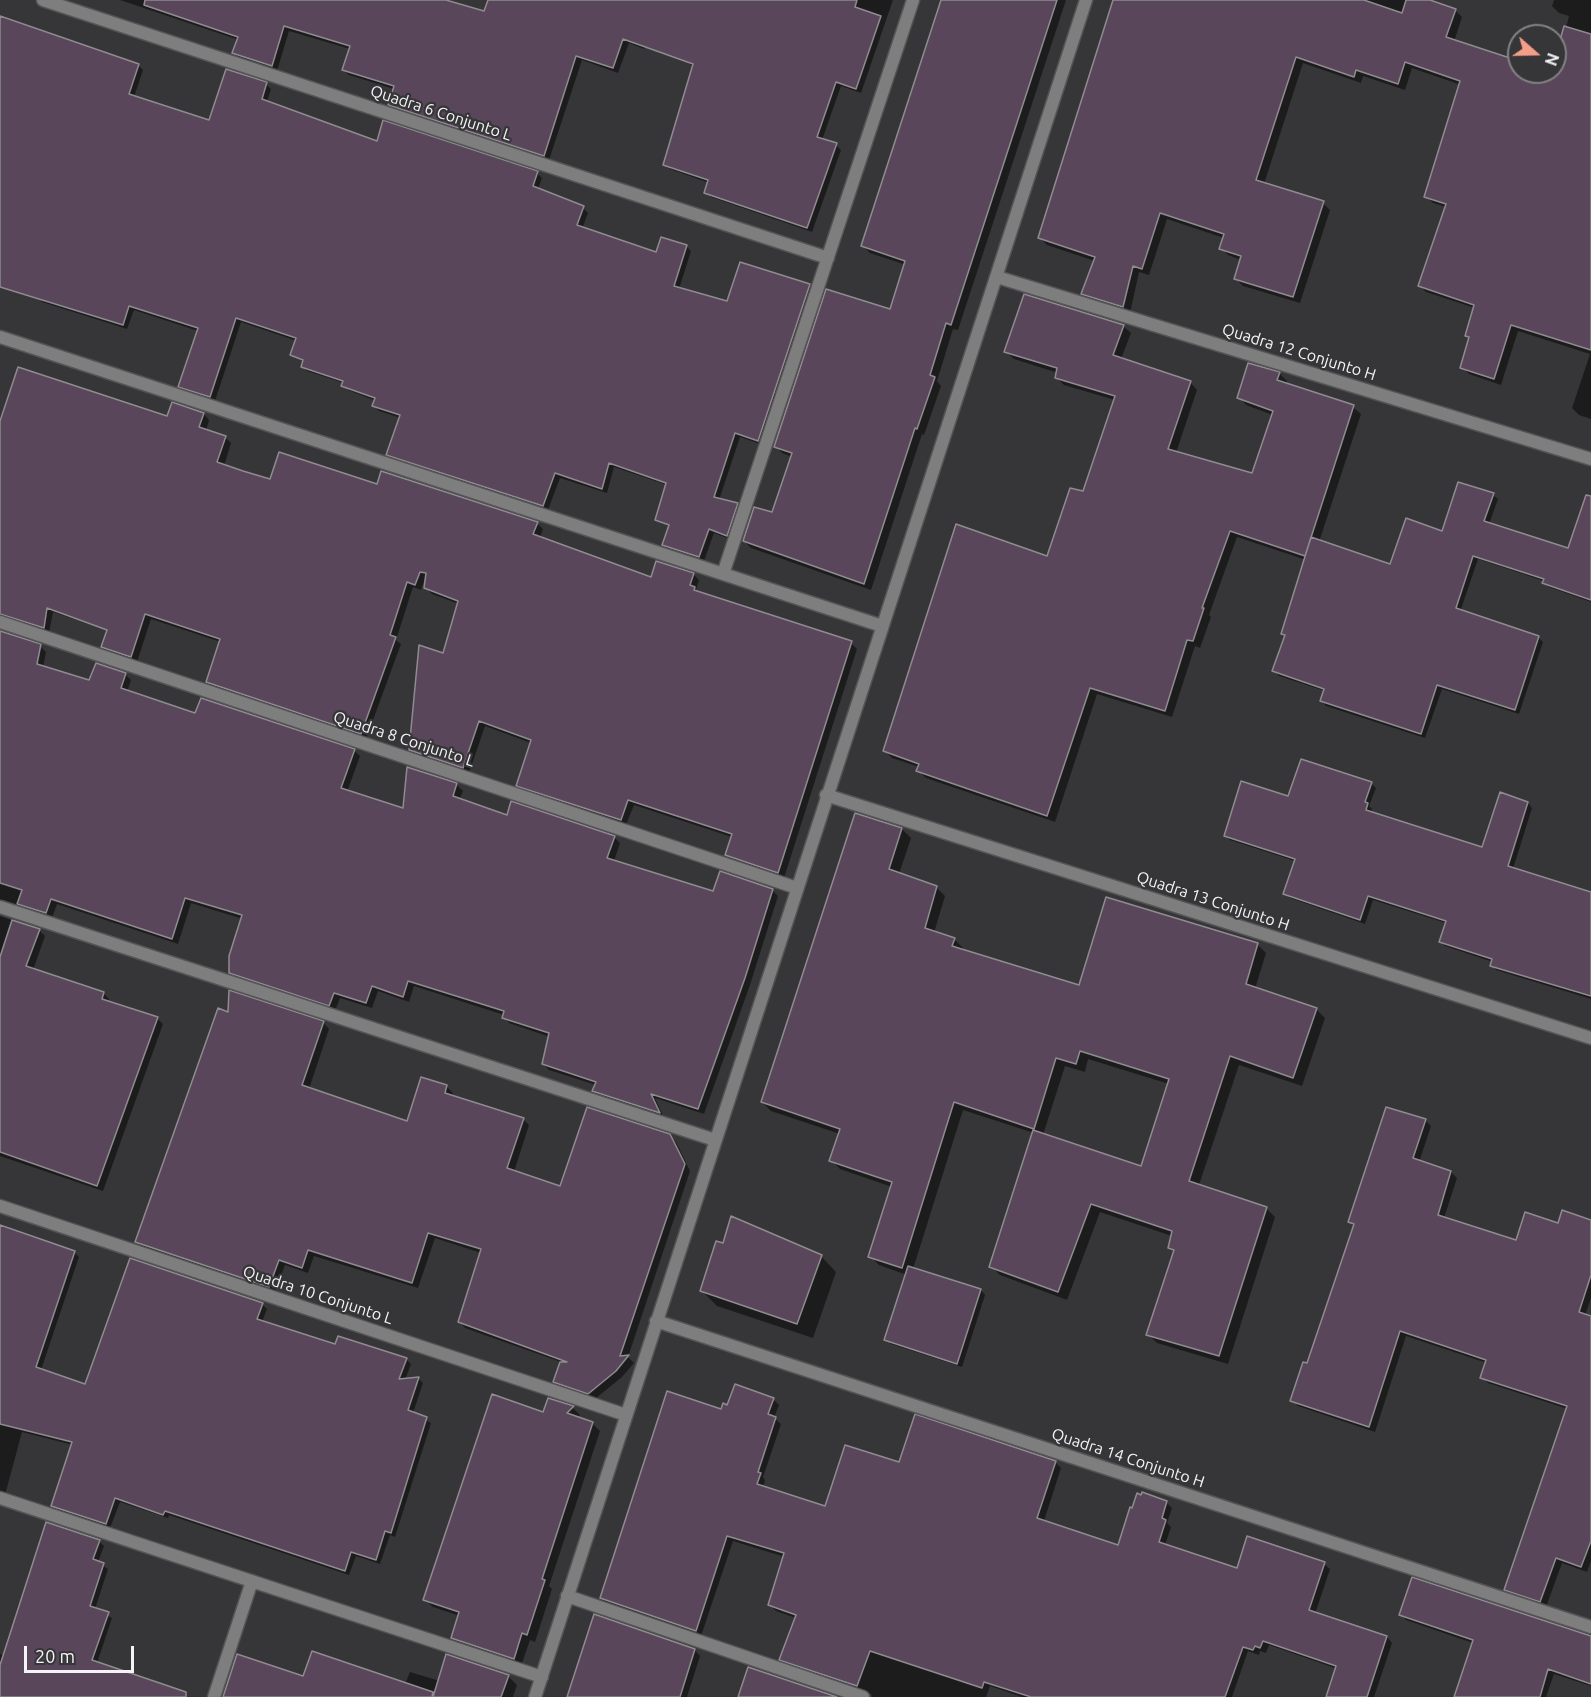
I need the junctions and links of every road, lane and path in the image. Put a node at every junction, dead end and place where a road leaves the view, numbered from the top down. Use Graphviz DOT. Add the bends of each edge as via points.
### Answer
graph roads {
  1 [pos="43,0"];
  2 [pos="913,0"];
  3 [pos="1086,0"];
  4 [pos="828,258"];
  5 [pos="997,277"];
  6 [pos="0,337"];
  7 [pos="1591,459"];
  8 [pos="723,574"];
  9 [pos="0,622"];
  10 [pos="882,626"];
  11 [pos="826,795"];
  12 [pos="797,888"];
  13 [pos="0,907"];
  14 [pos="1591,1038"];
  15 [pos="715,1140"];
  16 [pos="0,1206"];
  17 [pos="656,1321"];
  18 [pos="626,1415"];
  19 [pos="0,1498"];
  20 [pos="252,1581"];
  21 [pos="567,1596"];
  22 [pos="1591,1627"];
  23 [pos="542,1677"];
  24 [pos="214,1697"];
  25 [pos="534,1697"];
  26 [pos="863,1697"];
  1 -- 4 [label="street, Quadra 6 Conjunto L"];
  2 -- 4 [label="street"];
  3 -- 5 [label="street"];
  4 -- 8 [label="street"];
  5 -- 7 [label="street, Quadra 12 Conjunto H"];
  5 -- 10 [label="street"];
  6 -- 8 [label="street"];
  8 -- 10 [label="street"];
  9 -- 12 [label="street, Quadra 8 Conjunto L"];
  10 -- 11 [label="street"];
  11 -- 12 [label="street"];
  11 -- 14 [label="street, Quadra 13 Conjunto H"];
  12 -- 15 [label="street"];
  13 -- 15 [label="street"];
  15 -- 17 [label="street"];
  16 -- 18 [label="street, Quadra 10 Conjunto L"];
  17 -- 18 [label="street"];
  17 -- 22 [label="street, Quadra 14 Conjunto H"];
  18 -- 21 [label="street"];
  19 -- 20 [label="street"];
  20 -- 23 [label="street"];
  20 -- 24 [label="street"];
  21 -- 23 [label="street"];
  21 -- 26 [label="street"];
  23 -- 25 [label="street"];
}
